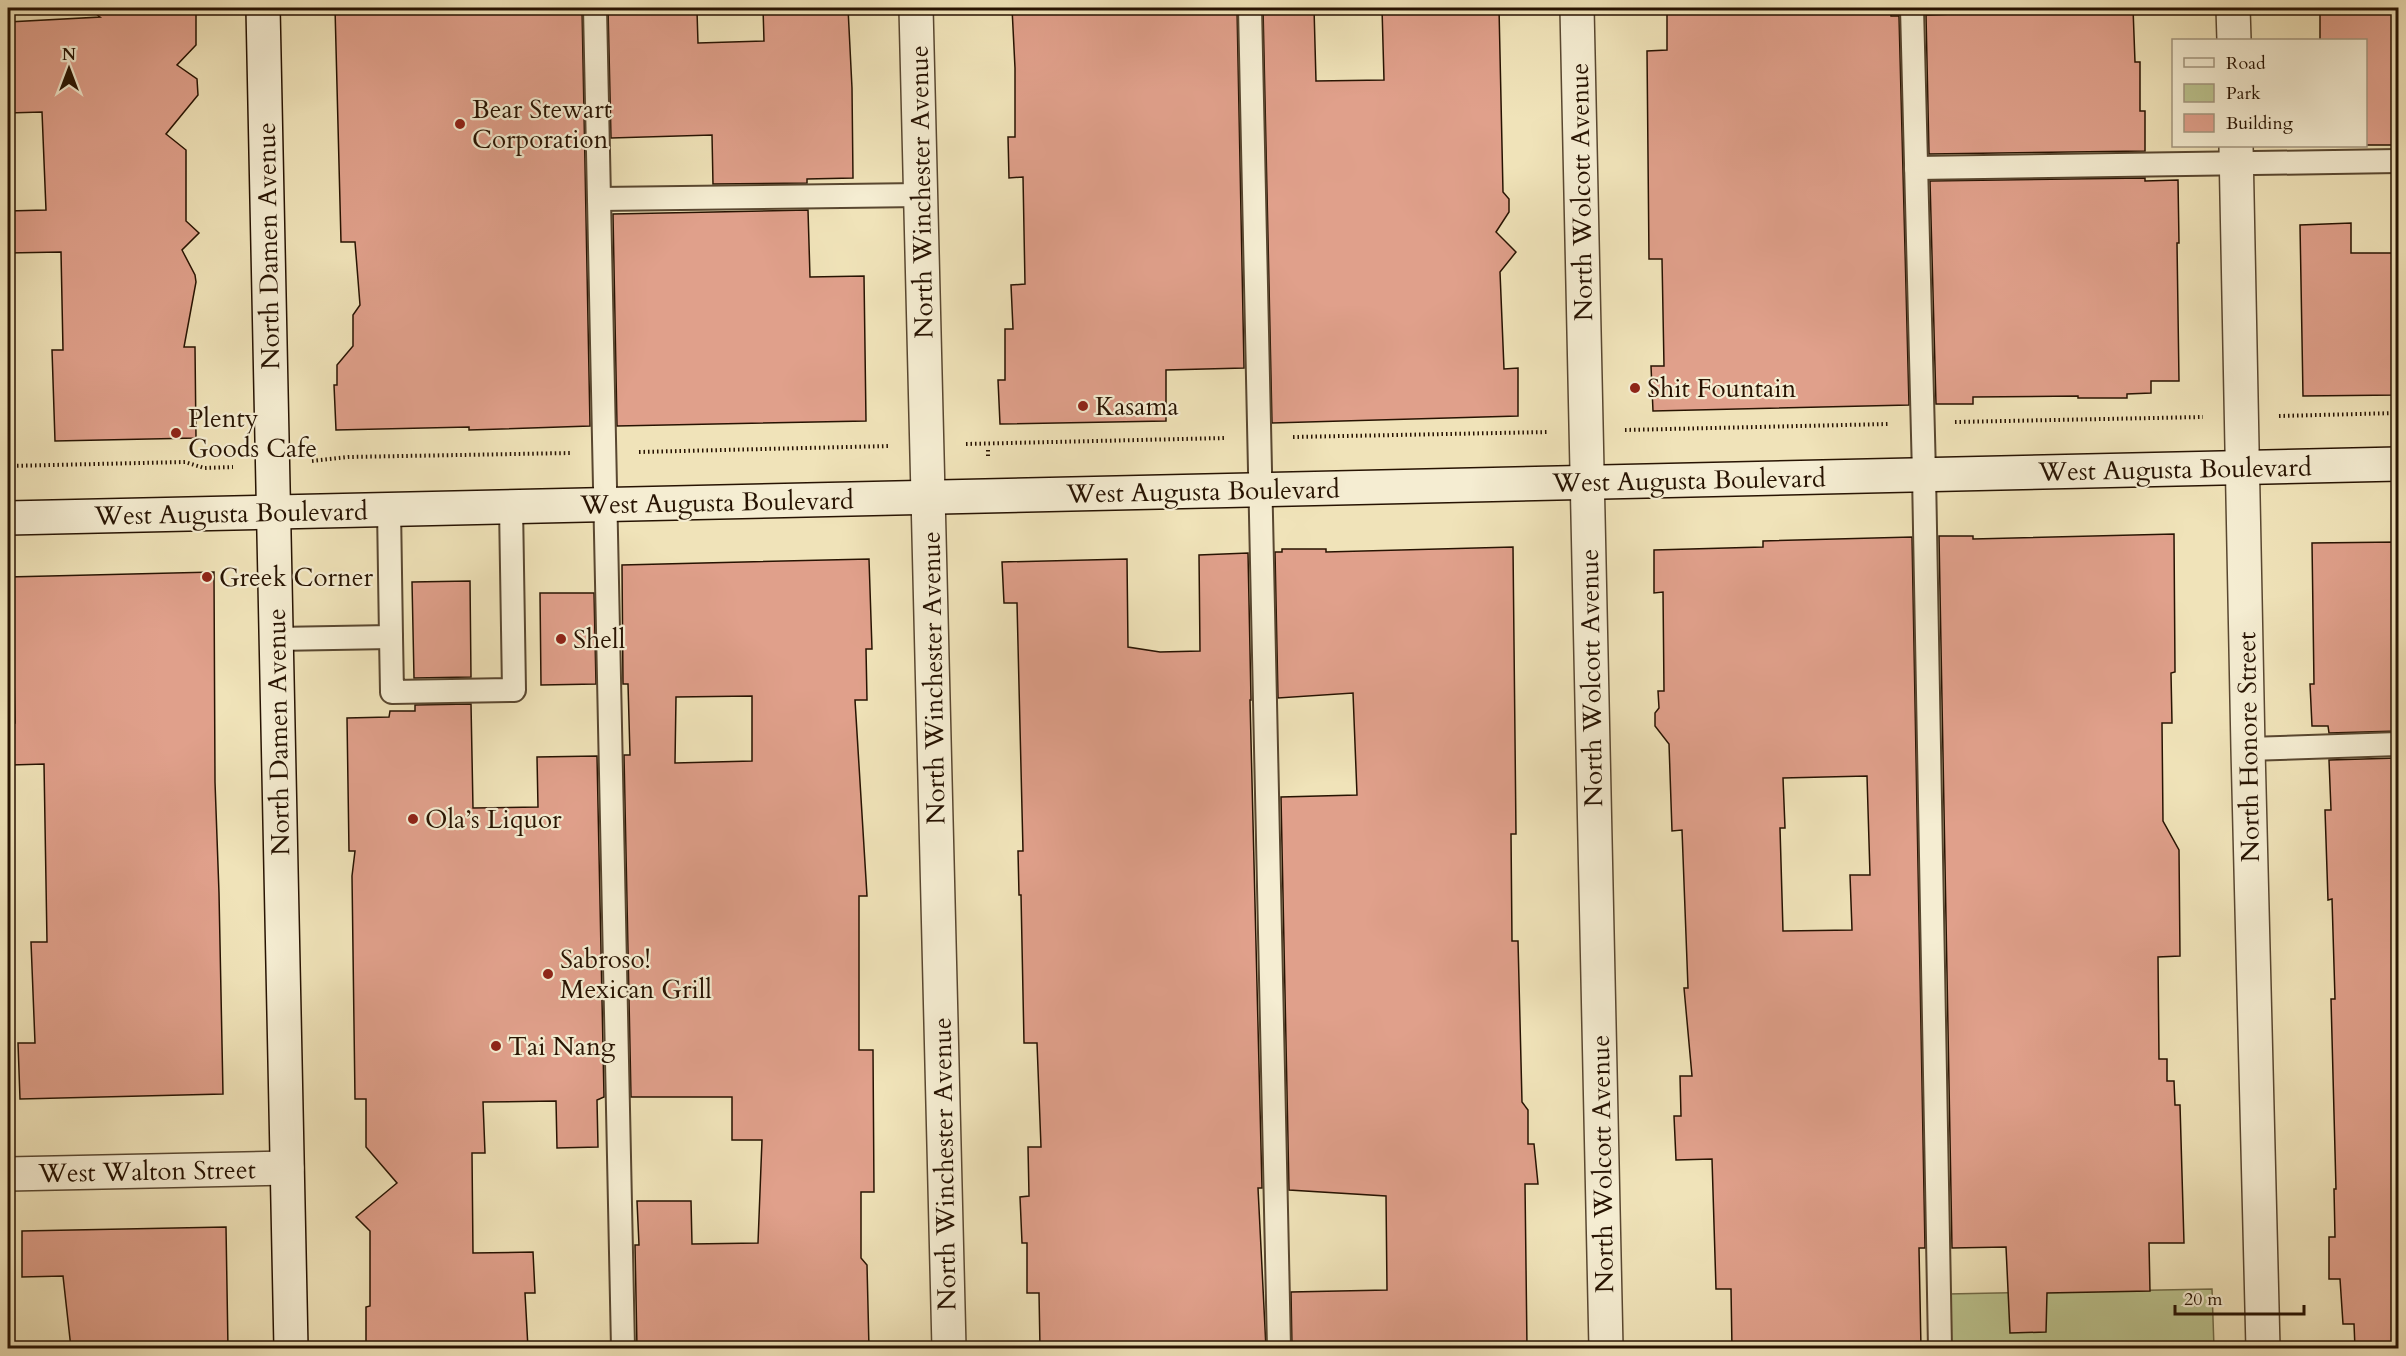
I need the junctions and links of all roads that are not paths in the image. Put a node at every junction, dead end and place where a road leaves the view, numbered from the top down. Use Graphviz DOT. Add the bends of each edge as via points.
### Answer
graph roads {
  1 [pos="263,8"];
  2 [pos="595,8"];
  3 [pos="916,8"];
  4 [pos="1250,8"];
  5 [pos="1578,8"];
  6 [pos="1912,8"];
  7 [pos="2233,8"];
  8 [pos="2234,39"];
  9 [pos="2237,154"];
  10 [pos="2398,161"];
  11 [pos="1916,168"];
  12 [pos="921,195"];
  13 [pos="599,199"];
  14 [pos="2398,464"];
  15 [pos="2243,467"];
  16 [pos="1924,474"];
  17 [pos="1586,482"];
  18 [pos="1260,489"];
  19 [pos="928,497"];
  20 [pos="606,504"];
  21 [pos="511,506"];
  22 [pos="389,509"];
  23 [pos="274,512"];
  24 [pos="8,518"];
  25 [pos="391,637"];
  26 [pos="276,639"];
  27 [pos="2398,744"];
  28 [pos="2248,749"];
  29 [pos="287,1168"];
  30 [pos="8,1174"];
  31 [pos="291,1348"];
  32 [pos="623,1348"];
  33 [pos="949,1348"];
  34 [pos="1279,1348"];
  35 [pos="1606,1348"];
  36 [pos="1940,1348"];
  37 [pos="2263,1348"];
  1 -- 23 [label="street, North Damen Avenue"];
  2 -- 13 [label="lane"];
  3 -- 12 [label="street, North Winchester Avenue"];
  4 -- 18 [label="lane"];
  5 -- 17 [label="street, North Wolcott Avenue"];
  6 -- 11 [label="lane"];
  7 -- 8 [label="street"];
  9 -- 10 [label="lane"];
  9 -- 11 [label="lane"];
  9 -- 15 [label="street, North Honore Street"];
  11 -- 16 [label="lane"];
  12 -- 13 [label="lane"];
  12 -- 19 [label="street, North Winchester Avenue"];
  13 -- 20 [label="lane"];
  14 -- 15 [label="street, West Augusta Boulevard"];
  15 -- 16 [label="street, West Augusta Boulevard"];
  15 -- 28 [label="street, North Honore Street"];
  16 -- 17 [label="street, West Augusta Boulevard"];
  16 -- 36 [label="lane"];
  17 -- 18 [label="street, West Augusta Boulevard"];
  17 -- 35 [label="street, North Wolcott Avenue"];
  18 -- 19 [label="street, West Augusta Boulevard"];
  18 -- 34 [label="lane"];
  19 -- 20 [label="street, West Augusta Boulevard"];
  19 -- 33 [label="street, North Winchester Avenue"];
  20 -- 21 [label="street, West Augusta Boulevard"];
  20 -- 32 [label="lane"];
  21 -- 22 [label="street, West Augusta Boulevard"];
  21 -- 25 [label="lane" via="514,690 392,692"];
  22 -- 23 [label="street, West Augusta Boulevard"];
  22 -- 25 [label="lane"];
  23 -- 24 [label="street, West Augusta Boulevard"];
  23 -- 26 [label="street, North Damen Avenue"];
  25 -- 26 [label="lane"];
  26 -- 29 [label="street, North Damen Avenue"];
  27 -- 28 [label="lane"];
  28 -- 37 [label="street, North Honore Street"];
  29 -- 30 [label="street, West Walton Street"];
  29 -- 31 [label="street, North Damen Avenue"];
}
